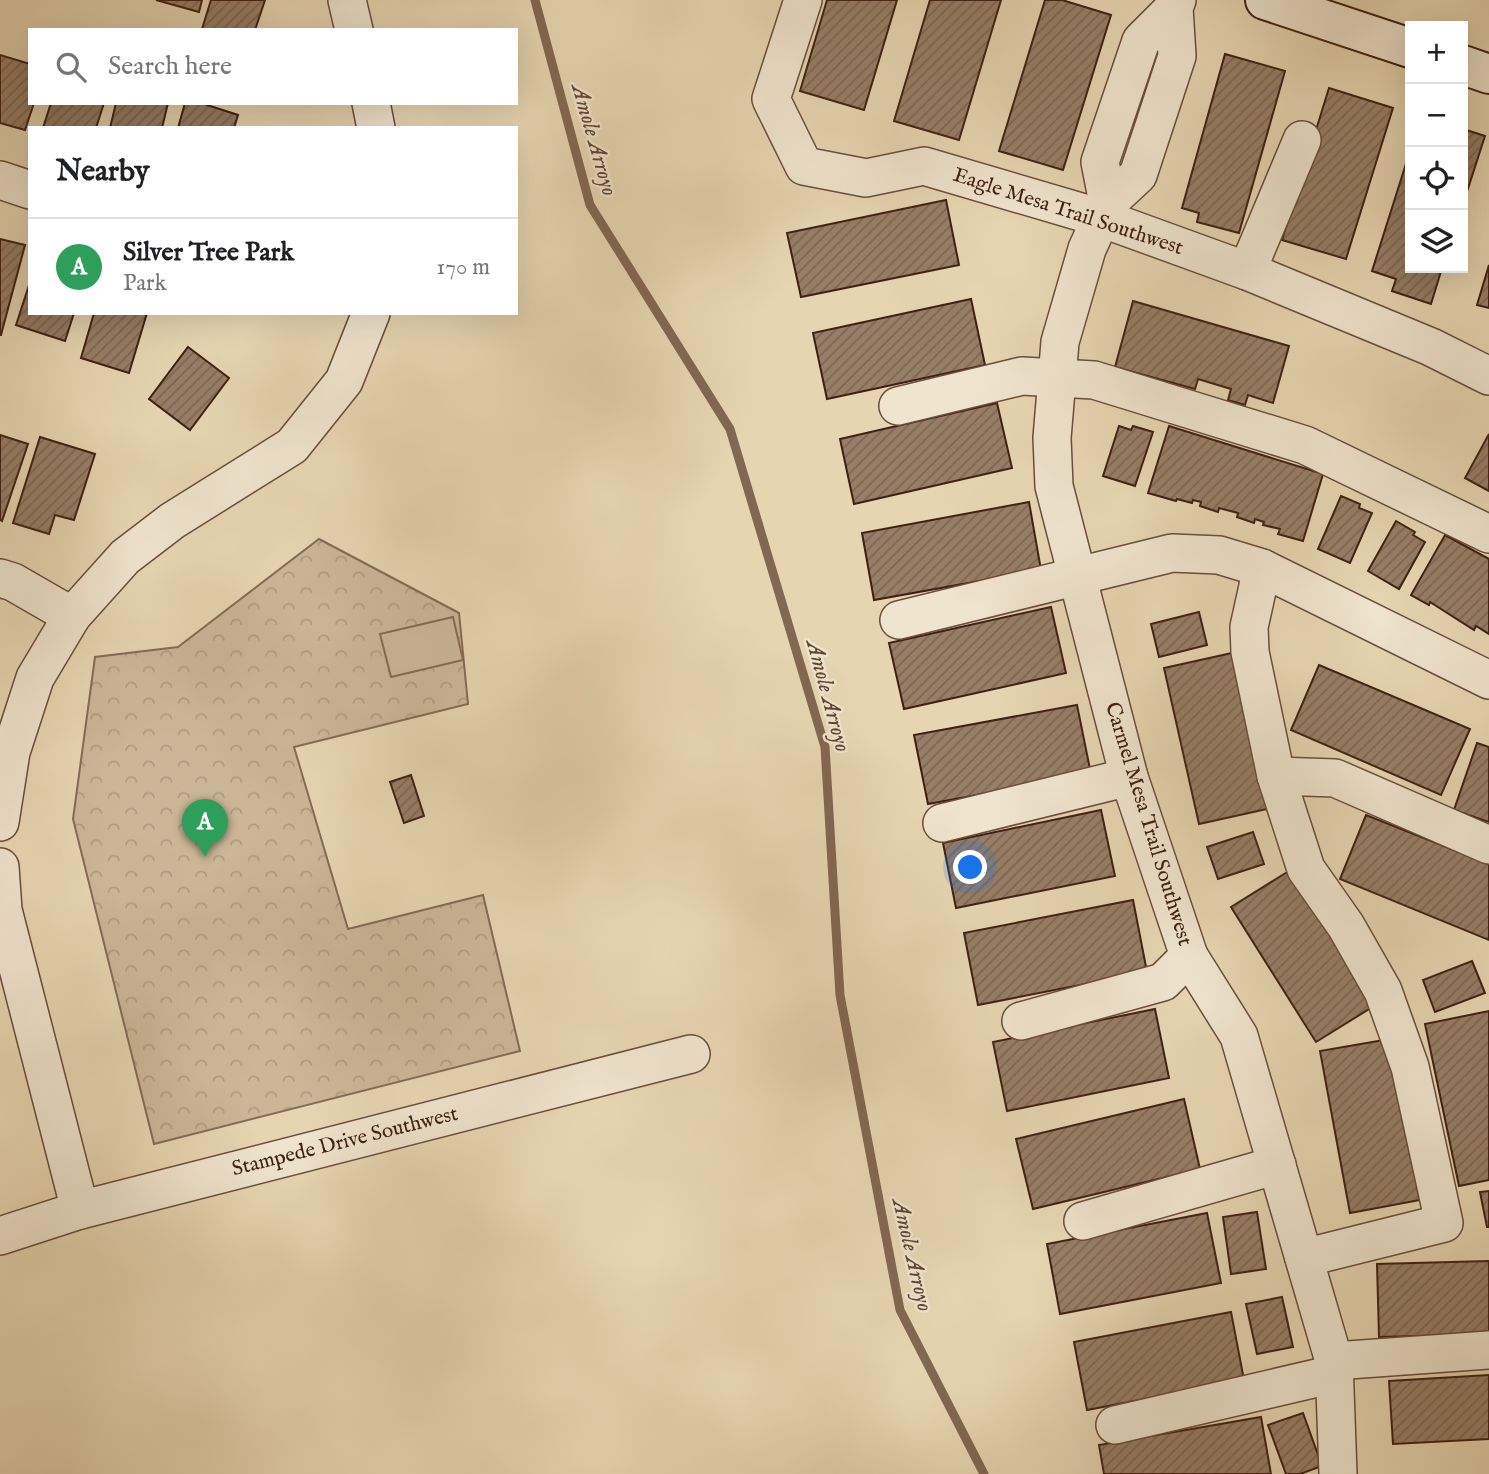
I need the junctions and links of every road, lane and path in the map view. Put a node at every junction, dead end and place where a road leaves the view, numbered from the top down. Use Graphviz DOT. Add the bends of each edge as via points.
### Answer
graph roads {
  1 [pos="347,0"];
  2 [pos="803,0"];
  3 [pos="1265,0"];
  4 [pos="1175,4"];
  5 [pos="354,28"];
  6 [pos="1405,46"];
  7 [pos="1468,67"];
  8 [pos="1489,74"];
  9 [pos="371,105"];
  10 [pos="1119,109"];
  11 [pos="1155,121"];
  12 [pos="376,126"];
  13 [pos="1302,141"];
  14 [pos="0,180"];
  15 [pos="28,189"];
  16 [pos="1105,211"];
  17 [pos="1247,271"];
  18 [pos="370,315"];
  19 [pos="1489,376"];
  20 [pos="1055,377"];
  21 [pos="898,406"];
  22 [pos="1489,534"];
  23 [pos="1262,568"];
  24 [pos="1077,574"];
  25 [pos="0,578"];
  26 [pos="72,616"];
  27 [pos="900,620"];
  28 [pos="1489,680"];
  29 [pos="1276,776"];
  30 [pos="1129,777"];
  31 [pos="0,822"];
  32 [pos="942,823"];
  33 [pos="1489,845"];
  34 [pos="0,867"];
  35 [pos="1,911"];
  36 [pos="1189,956"];
  37 [pos="1021,1021"];
  38 [pos="691,1054"];
  39 [pos="1277,1165"];
  40 [pos="80,1210"];
  41 [pos="1083,1221"];
  42 [pos="0,1236"];
  43 [pos="1304,1258"];
  44 [pos="1489,1350"];
  45 [pos="1334,1367"];
  46 [pos="1115,1425"];
  47 [pos="1338,1474"];
  1 -- 5 [label="street"];
  2 -- 16 [label="street, Eagle Mesa Trail Southwest" via="771,99 804,166 866,178 924,166"];
  3 -- 6 [label="street"];
  4 -- 10 [label="street, Carmel Mesa Trail Southwest" via="1141,41"];
  4 -- 11 [label="street, Carmel Mesa Trail Southwest" via="1177,56"];
  7 -- 8 [label="street"];
  9 -- 12 [label="street"];
  10 -- 11 [label="street"];
  10 -- 16 [label="street, Carmel Mesa Trail Southwest" via="1100,162"];
  11 -- 16 [label="street, Carmel Mesa Trail Southwest" via="1138,175"];
  13 -- 17 [label="street"];
  14 -- 15 [label="street"];
  16 -- 17 [label="street, Eagle Mesa Trail Southwest"];
  16 -- 20 [label="street, Carmel Mesa Trail Southwest" via="1087,249 1060,342"];
  17 -- 19 [label="street, Eagle Mesa Trail Southwest" via="1431,347"];
  18 -- 26 [label="street" via="344,382 292,446 125,557"];
  20 -- 21 [label="street" via="1022,376"];
  20 -- 22 [label="street" via="1094,380 1305,445"];
  20 -- 24 [label="street, Carmel Mesa Trail Southwest" via="1054,485"];
  23 -- 24 [label="street" via="1219,555 1172,553"];
  23 -- 28 [label="street"];
  23 -- 29 [label="street" via="1248,628"];
  24 -- 27 [label="street"];
  24 -- 30 [label="street, Carmel Mesa Trail Southwest"];
  25 -- 26 [label="street"];
  26 -- 31 [label="street" via="35,678 10,751"];
  29 -- 33 [label="street" via="1335,778"];
  29 -- 43 [label="street" via="1306,869 1383,991 1410,1067 1444,1223"];
  30 -- 32 [label="street"];
  30 -- 36 [label="street, Carmel Mesa Trail Southwest"];
  34 -- 35 [label="street"];
  35 -- 40 [label="street"];
  36 -- 37 [label="street" via="1163,982"];
  36 -- 39 [label="street, Carmel Mesa Trail Southwest" via="1240,1036"];
  38 -- 40 [label="street, Stampede Drive Southwest"];
  39 -- 41 [label="street"];
  39 -- 43 [label="street, Carmel Mesa Trail Southwest"];
  40 -- 42 [label="street, Stampede Drive Southwest"];
  43 -- 45 [label="street, Carmel Mesa Trail Southwest"];
  44 -- 45 [label="street"];
  45 -- 46 [label="street"];
  45 -- 47 [label="street, Carmel Mesa Trail Southwest"];
}
